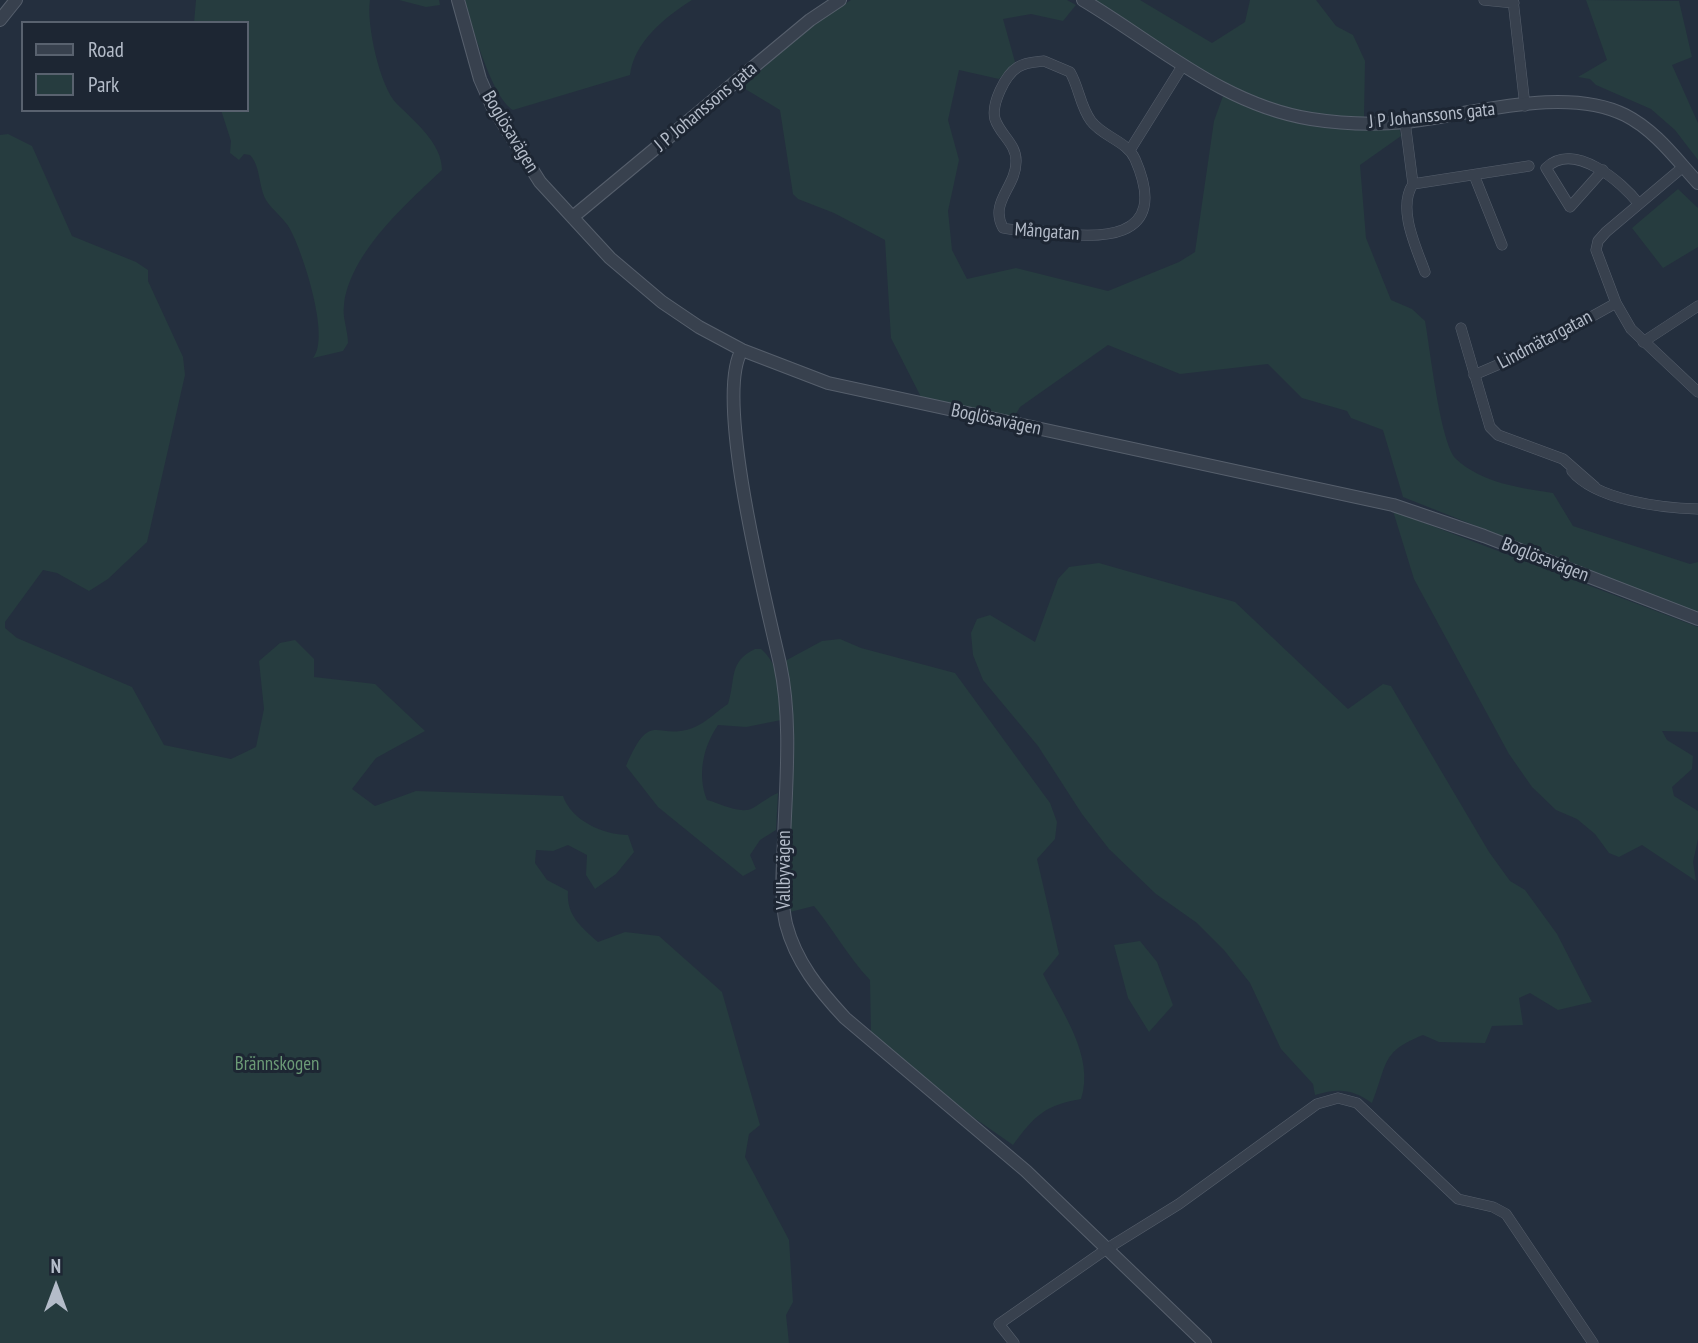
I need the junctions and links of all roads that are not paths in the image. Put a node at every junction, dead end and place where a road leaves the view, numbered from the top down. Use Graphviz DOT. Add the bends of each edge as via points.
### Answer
graph roads {
  1 [pos="16,0"];
  2 [pos="458,0"];
  3 [pos="840,0"];
  4 [pos="1083,0"];
  5 [pos="1484,0"];
  6 [pos="1513,1"];
  7 [pos="0,20"];
  8 [pos="1183,65"];
  9 [pos="1525,106"];
  10 [pos="1405,122"];
  11 [pos="1130,150"];
  12 [pos="1529,166"];
  13 [pos="1683,167"];
  14 [pos="1603,170"];
  15 [pos="1474,175"];
  16 [pos="1698,183"];
  17 [pos="1413,184"];
  18 [pos="1639,204"];
  19 [pos="574,216"];
  20 [pos="1502,245"];
  21 [pos="1425,272"];
  22 [pos="1616,303"];
  23 [pos="1698,306"];
  24 [pos="1461,328"];
  25 [pos="1643,342"];
  26 [pos="742,350"];
  27 [pos="1474,375"];
  28 [pos="1698,392"];
  29 [pos="1698,509"];
  30 [pos="1698,619"];
  31 [pos="1108,1248"];
  32 [pos="1014,1343"];
  33 [pos="1205,1343"];
  34 [pos="1593,1343"];
  1 -- 7 [label="street"];
  2 -- 19 [label="street, Boglösavägen" via="492,106 540,182"];
  3 -- 19 [label="street, J P Johanssons gata"];
  4 -- 8 [label="street, J P Johanssons gata"];
  5 -- 6 [label="street"];
  6 -- 9 [label="street"];
  8 -- 10 [label="street, J P Johanssons gata" via="1223,90 1286,113 1360,124"];
  8 -- 11 [label="street"];
  9 -- 10 [label="street, J P Johanssons gata"];
  9 -- 13 [label="street, J P Johanssons gata" via="1583,104 1624,115 1660,141"];
  10 -- 17 [label="street"];
  11 -- 11 [label="street, Mångatan" via="1091,121 1070,72 1044,61 1018,66 1003,85 994,113 1016,162 999,205 1003,228 1075,235 1114,234 1134,227 1145,201"];
  12 -- 15 [label="street"];
  13 -- 16 [label="street, J P Johanssons gata"];
  13 -- 18 [label="street"];
  14 -- 14 [label="street" via="1578,161 1552,163 1546,168 1570,207"];
  14 -- 18 [label="street"];
  15 -- 17 [label="street"];
  15 -- 20 [label="street"];
  17 -- 21 [label="street" via="1408,191 1408,217"];
  18 -- 22 [label="street" via="1606,232 1596,250"];
  19 -- 26 [label="street, Boglösavägen" via="610,258 662,302"];
  22 -- 25 [label="street"];
  22 -- 27 [label="street, Lindmätargatan" via="1530,351"];
  23 -- 25 [label="street"];
  24 -- 27 [label="street"];
  25 -- 28 [label="street"];
  26 -- 30 [label="street, Boglösavägen" via="828,383 1393,505"];
  26 -- 31 [label="street, Vallbyvägen" via="734,371 737,435 745,505 782,675 782,901 795,950 820,992 845,1018 1026,1171"];
  27 -- 29 [label="street" via="1485,416 1498,435 1563,459 1595,487 1654,506"];
  31 -- 32 [label="street" via="999,1324"];
  31 -- 33 [label="street, Vallbyvägen"];
  31 -- 34 [label="street" via="1179,1204 1317,1104 1326,1099 1350,1100 1366,1109 1383,1131 1458,1199 1506,1214"];
}
